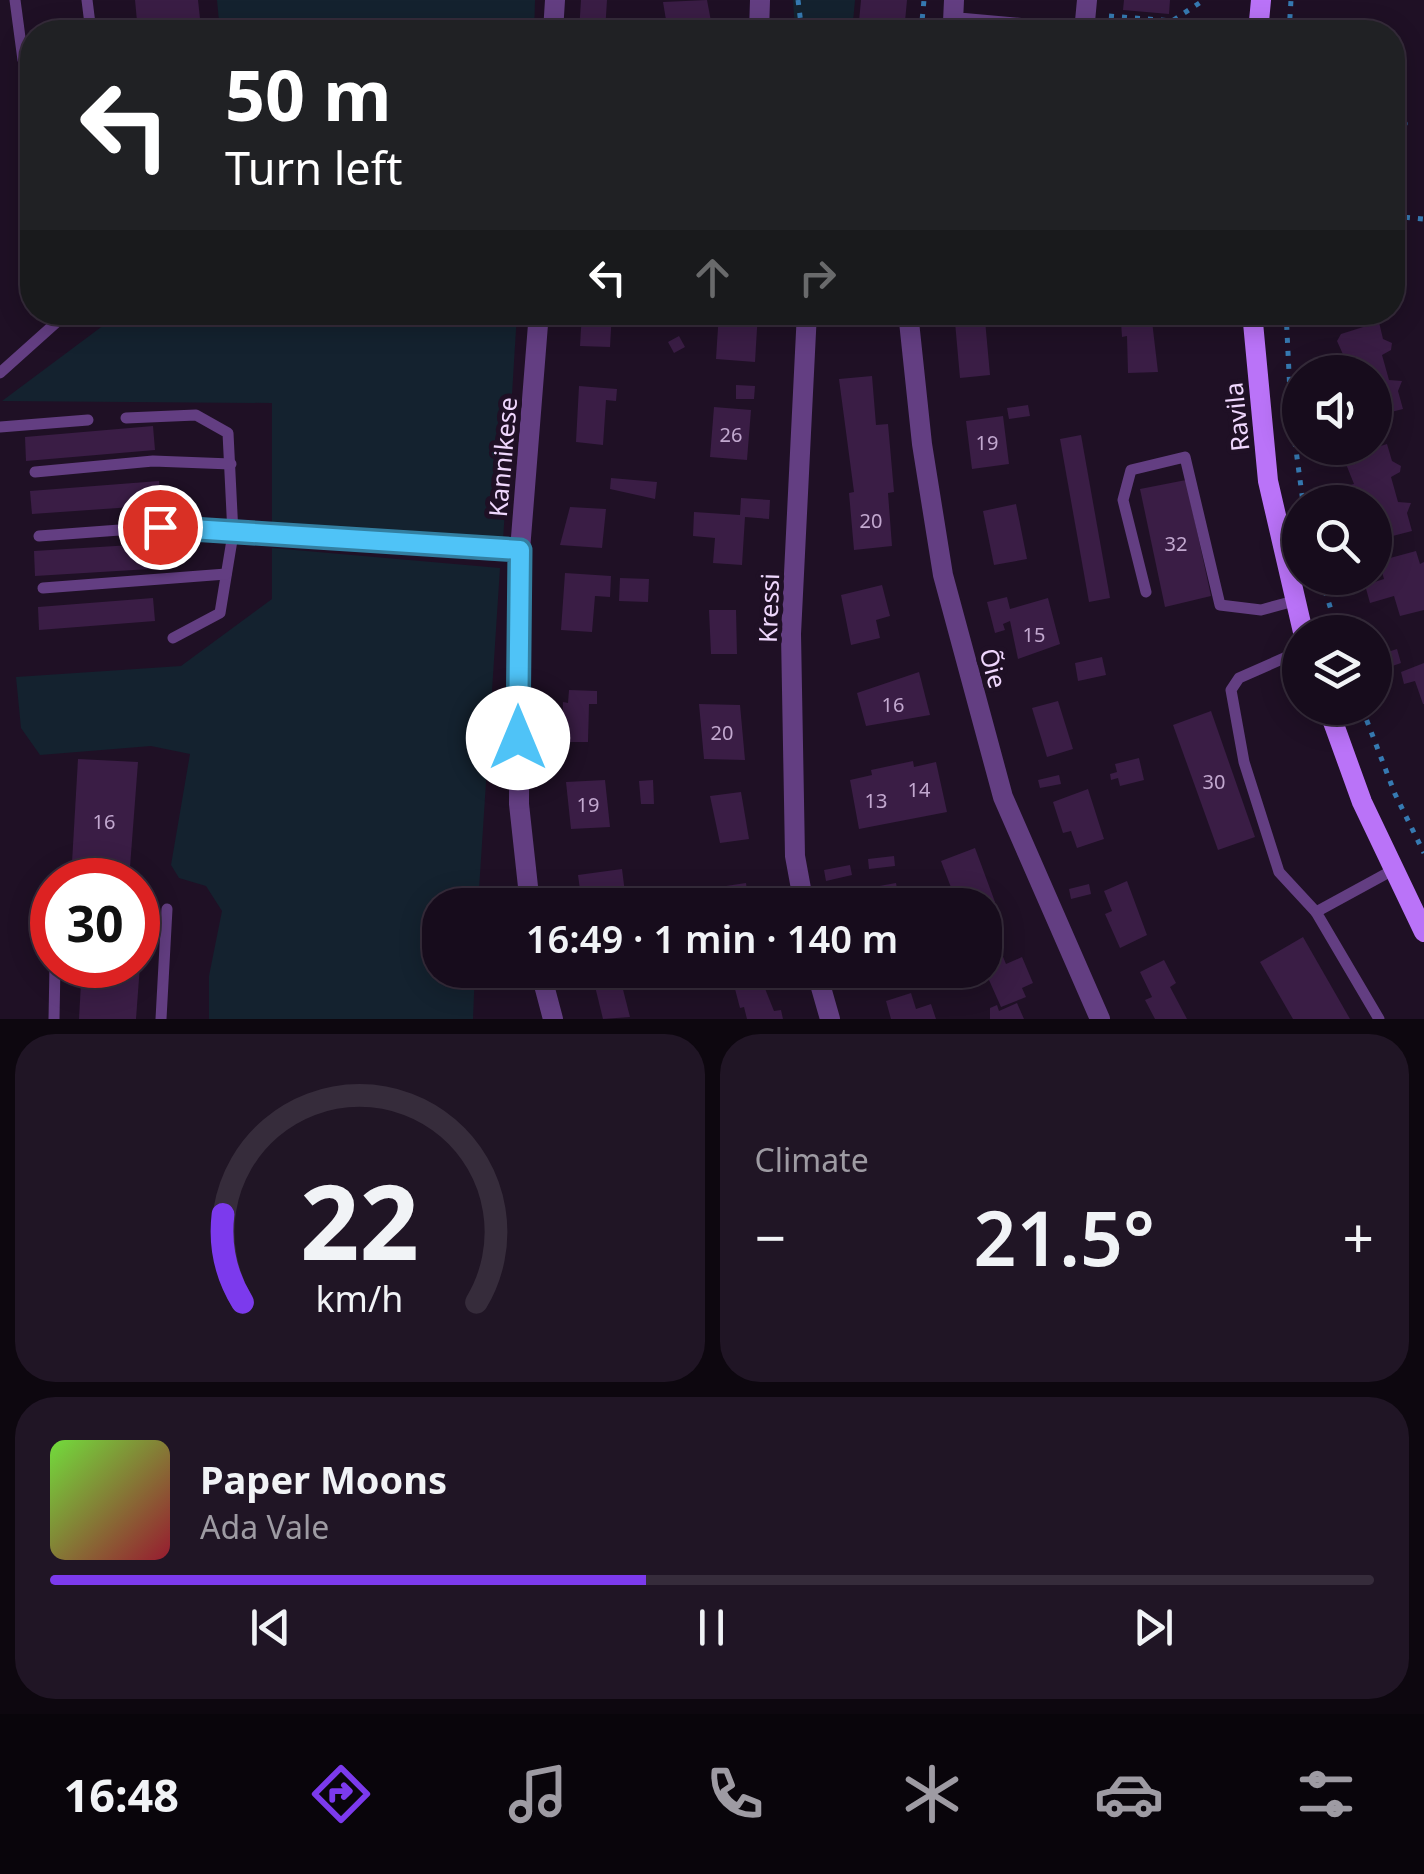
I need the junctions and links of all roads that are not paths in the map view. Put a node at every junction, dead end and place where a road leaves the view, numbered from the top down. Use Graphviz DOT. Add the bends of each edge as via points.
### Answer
graph roads {
  1 [pos="15,0"];
  2 [pos="20,38"];
  3 [pos="53,325"];
  4 [pos="538,325"];
  5 [pos="806,325"];
  6 [pos="909,325"];
  7 [pos="1253,325"];
  8 [pos="2,369"];
  9 [pos="126,418"];
  10 [pos="88,420"];
  11 [pos="0,427"];
  12 [pos="232,464"];
  13 [pos="35,472"];
  14 [pos="233,534"];
  15 [pos="39,536"];
  16 [pos="520,550"];
  17 [pos="226,574"];
  18 [pos="43,588"];
  19 [pos="1146,592"];
  20 [pos="1294,601"];
  21 [pos="1298,615"];
  22 [pos="173,638"];
  23 [pos="1282,659"];
  24 [pos="1334,725"];
  25 [pos="1393,870"];
  26 [pos="528,888"];
  27 [pos="801,888"];
  28 [pos="166,909"];
  29 [pos="1316,912"];
  30 [pos="1424,932"];
  31 [pos="54,988"];
  32 [pos="545,988"];
  33 [pos="821,988"];
  34 [pos="54,1019"];
  35 [pos="161,1019"];
  36 [pos="553,1019"];
  37 [pos="830,1019"];
  38 [pos="1100,1019"];
  39 [pos="1380,1019"];
  1 -- 2 [label="lane"];
  3 -- 8 [label="lane"];
  4 -- 16 [label="street, Kannikese"];
  5 -- 27 [label="street, Kressi" via="791,634 794,840"];
  6 -- 38 [label="street, Õie" via="943,574 1003,797"];
  7 -- 20 [label="street, Ravila" via="1268,481"];
  9 -- 12 [label="lane" via="196,416 228,433"];
  10 -- 11 [label="lane"];
  12 -- 13 [label="lane" via="154,461"];
  12 -- 14 [label="lane"];
  14 -- 15 [label="lane" via="160,527"];
  14 -- 16 [label="lane"];
  14 -- 17 [label="lane"];
  16 -- 26 [label="street, Kannikese" via="519,804"];
  17 -- 18 [label="lane"];
  17 -- 22 [label="lane" via="220,613"];
  19 -- 20 [label="lane" via="1124,500 1131,470 1185,457 1220,605 1261,610"];
  20 -- 21 [label="street, Ravila"];
  23 -- 29 [label="lane" via="1239,678 1231,690 1244,762 1279,872"];
  24 -- 25 [label="street"];
  25 -- 29 [label="lane"];
  25 -- 30 [label="street"];
  28 -- 35 [label="lane"];
  29 -- 39 [label="lane"];
  31 -- 34 [label="lane"];
  32 -- 36 [label="street"];
  33 -- 37 [label="street"];
}
